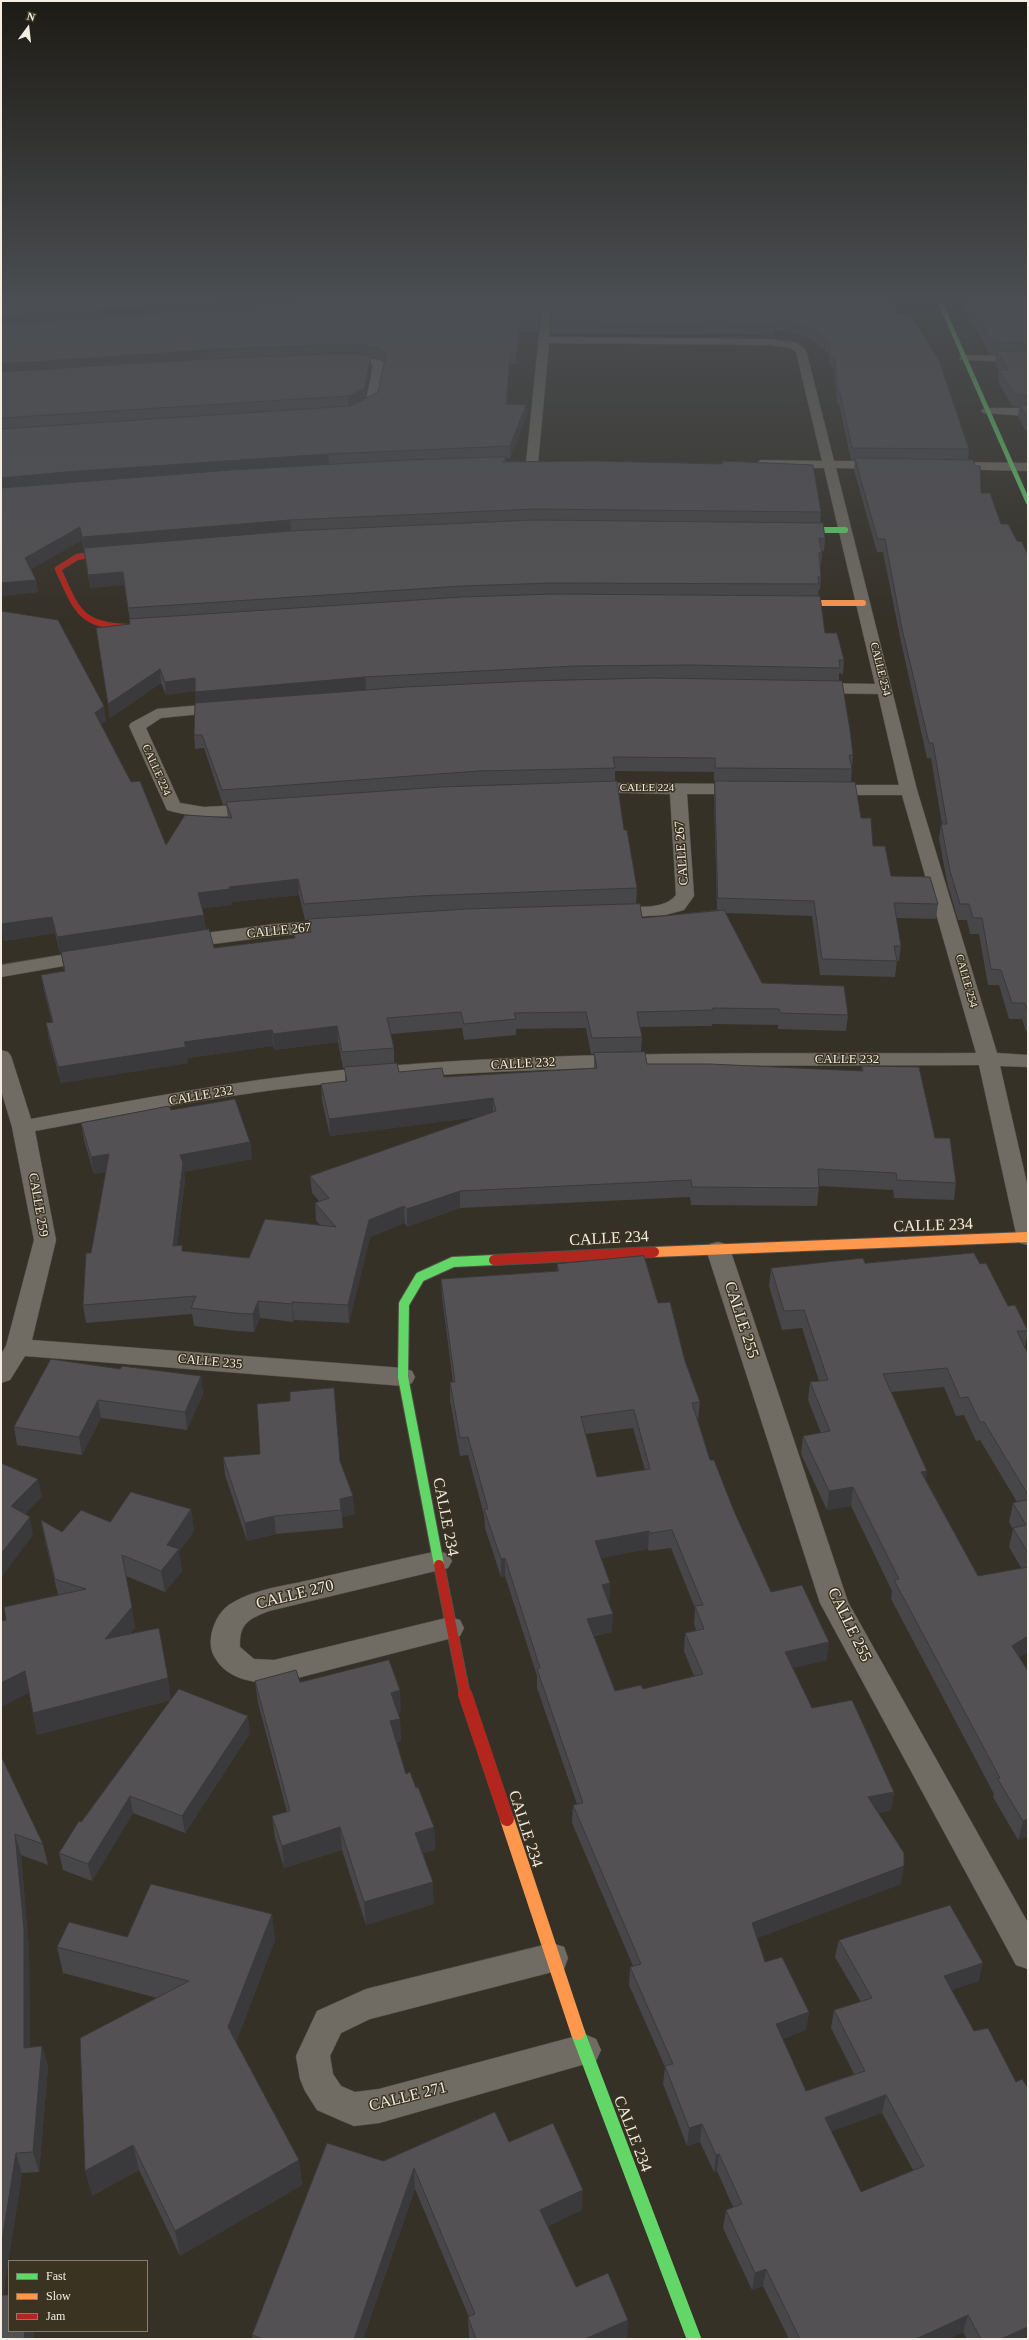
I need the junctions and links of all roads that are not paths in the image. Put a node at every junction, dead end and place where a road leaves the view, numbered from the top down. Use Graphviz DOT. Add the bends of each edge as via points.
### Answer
graph roads {
  1 [pos="357,409"];
  2 [pos="537,409"];
  3 [pos="817,409"];
  4 [pos="987,411"];
  5 [pos="337,412"];
  6 [pos="1028,412"];
  7 [pos="516,464"];
  8 [pos="532,464"];
  9 [pos="548,464"];
  10 [pos="752,464"];
  11 [pos="831,464"];
  12 [pos="894,465"];
  13 [pos="934,466"];
  14 [pos="1013,467"];
  15 [pos="1028,467"];
  16 [pos="1028,502"];
  17 [pos="781,529"];
  18 [pos="844,530"];
  19 [pos="125,550"];
  20 [pos="784,603"];
  21 [pos="863,603"];
  22 [pos="138,626"];
  23 [pos="799,688"];
  24 [pos="885,689"];
  25 [pos="244,706"];
  26 [pos="678,788"];
  27 [pos="570,789"];
  28 [pos="758,789"];
  29 [pos="814,790"];
  30 [pos="909,790"];
  31 [pos="275,808"];
  32 [pos="596,912"];
  33 [pos="354,924"];
  34 [pos="164,945"];
  35 [pos="109,952"];
  36 [pos="1,971"];
  37 [pos="1,1056"];
  38 [pos="988,1059"];
  39 [pos="1028,1061"];
  40 [pos="23,1127"];
  41 [pos="1028,1238"];
  42 [pos="718,1249"];
  43 [pos="18,1347"];
  44 [pos="1,1374"];
  45 [pos="402,1377"];
  46 [pos="438,1561"];
  47 [pos="450,1628"];
  48 [pos="1028,1954"];
  49 [pos="552,1958"];
  50 [pos="584,2050"];
  51 [pos="694,2339"];
  1 -- 5 [label="street"];
  2 -- 8 [label="street"];
  3 -- 11 [label="street, CALLE 254"];
  4 -- 6 [label="street"];
  4 -- 14 [label="street"];
  7 -- 8 [label="street"];
  8 -- 9 [label="street"];
  10 -- 11 [label="street"];
  11 -- 12 [label="street"];
  11 -- 18 [label="street, CALLE 254"];
  13 -- 14 [label="street"];
  14 -- 15 [label="street"];
  14 -- 16 [label="street"];
  17 -- 18 [label="street"];
  18 -- 21 [label="street, CALLE 254"];
  19 -- 22 [label="street" via="78,555 58,568 84,620 102,628"];
  20 -- 21 [label="street"];
  21 -- 24 [label="street, CALLE 254"];
  23 -- 24 [label="street"];
  24 -- 30 [label="street, CALLE 254"];
  25 -- 31 [label="street, CALLE 224" via="157,714 137,726 173,806 187,811 212,812"];
  26 -- 27 [label="street, CALLE 224"];
  26 -- 28 [label="street, CALLE 224"];
  26 -- 32 [label="street, CALLE 267" via="685,896 677,906 658,911"];
  29 -- 30 [label="street"];
  30 -- 38 [label="street, CALLE 254"];
  33 -- 34 [label="street, CALLE 267" via="275,930"];
  35 -- 36 [label="street"];
  37 -- 40 [label="street, CALLE 259"];
  38 -- 39 [label="street, CALLE 232"];
  38 -- 40 [label="street, CALLE 232" via="552,1062 387,1072 244,1088"];
  38 -- 41 [label="street, CALLE 254"];
  40 -- 43 [label="street, CALLE 259" via="46,1240"];
  41 -- 42 [label="street, CALLE 234"];
  42 -- 45 [label="street, CALLE 234" via="453,1262 420,1277 404,1304"];
  42 -- 48 [label="street, CALLE 255" via="834,1603"];
  43 -- 44 [label="street, CALLE 259"];
  43 -- 45 [label="street, CALLE 235"];
  45 -- 46 [label="street, CALLE 234"];
  46 -- 47 [label="street, CALLE 234"];
  46 -- 47 [label="street, CALLE 270" via="264,1601 240,1611 225,1631 226,1652 247,1670 274,1672"];
  47 -- 49 [label="street, CALLE 234" via="463,1688"];
  49 -- 50 [label="street, CALLE 234"];
  49 -- 50 [label="street, CALLE 271" via="366,2005 329,2022 313,2056 317,2079 329,2098 354,2109 379,2106"];
  50 -- 51 [label="street, CALLE 234"];
}
